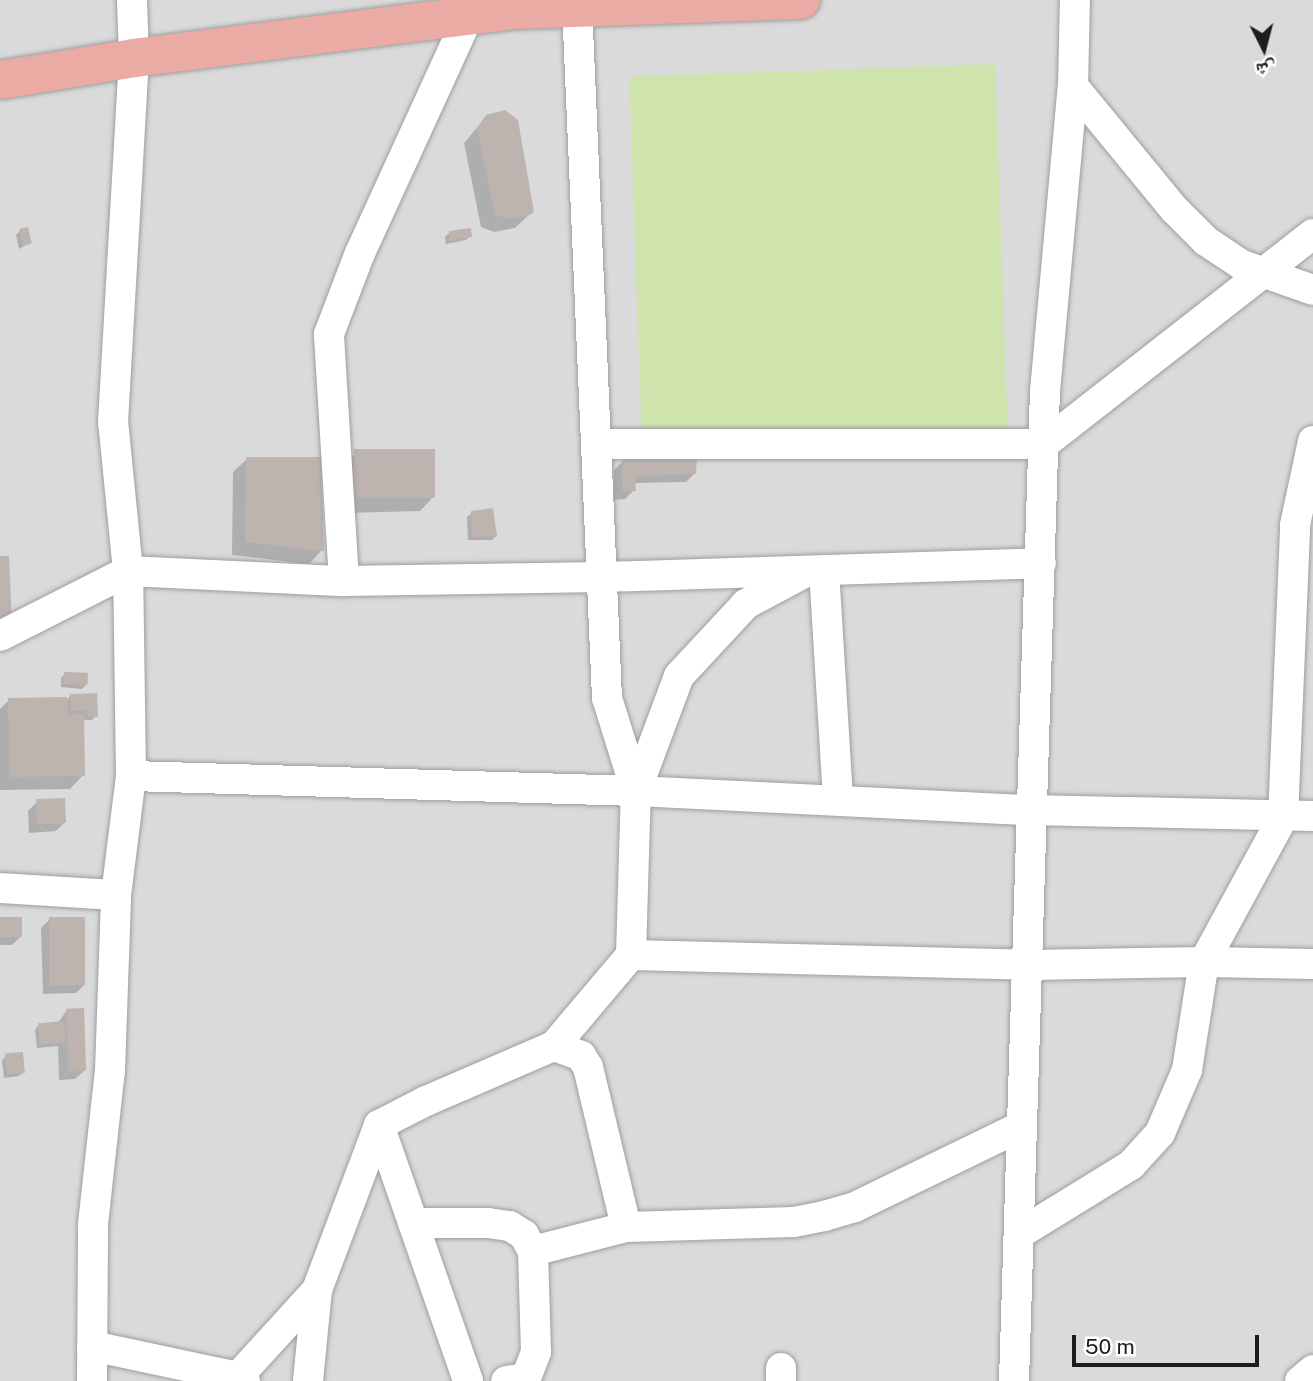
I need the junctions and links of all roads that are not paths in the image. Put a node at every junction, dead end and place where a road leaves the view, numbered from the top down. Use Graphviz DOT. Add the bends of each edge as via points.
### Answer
graph roads {
  1 [pos="132,0"];
  2 [pos="801,0"];
  3 [pos="1075,0"];
  4 [pos="577,6"];
  5 [pos="468,17"];
  6 [pos="134,58"];
  7 [pos="0,80"];
  8 [pos="1073,86"];
  9 [pos="1313,234"];
  10 [pos="1263,274"];
  11 [pos="1313,290"];
  12 [pos="1313,441"];
  13 [pos="597,444"];
  14 [pos="1044,444"];
  15 [pos="1041,563"];
  16 [pos="816,570"];
  17 [pos="128,571"];
  18 [pos="603,577"];
  19 [pos="344,582"];
  20 [pos="0,636"];
  21 [pos="131,776"];
  22 [pos="636,791"];
  23 [pos="838,800"];
  24 [pos="1030,810"];
  25 [pos="1313,816"];
  26 [pos="1283,817"];
  27 [pos="0,888"];
  28 [pos="116,895"];
  29 [pos="631,956"];
  30 [pos="1204,962"];
  31 [pos="1313,964"];
  32 [pos="1028,965"];
  33 [pos="554,1046"];
  34 [pos="379,1125"];
  35 [pos="1020,1127"];
  36 [pos="413,1223"];
  37 [pos="626,1227"];
  38 [pos="1019,1234"];
  39 [pos="533,1251"];
  40 [pos="317,1290"];
  41 [pos="92,1346"];
  42 [pos="1313,1370"];
  43 [pos="239,1380"];
  44 [pos="92,1381"];
  45 [pos="308,1381"];
  46 [pos="468,1381"];
  47 [pos="506,1381"];
  48 [pos="1014,1381"];
  49 [pos="1300,1381"];
  1 -- 6 [label="street"];
  2 -- 4 [label="highway"];
  3 -- 8 [label="street"];
  4 -- 5 [label="highway"];
  4 -- 13 [label="street"];
  5 -- 6 [label="highway"];
  5 -- 19 [label="street" via="360,253 329,334"];
  6 -- 7 [label="highway"];
  6 -- 17 [label="street" via="113,422"];
  8 -- 10 [label="street" via="1189,227 1223,254"];
  8 -- 14 [label="street"];
  9 -- 10 [label="street"];
  10 -- 11 [label="street"];
  10 -- 14 [label="street"];
  12 -- 26 [label="street" via="1295,525"];
  13 -- 14 [label="street"];
  13 -- 18 [label="street"];
  14 -- 15 [label="street"];
  15 -- 16 [label="street"];
  15 -- 24 [label="street"];
  16 -- 18 [label="street"];
  16 -- 22 [label="street" via="746,604 679,676"];
  16 -- 23 [label="street"];
  17 -- 19 [label="street"];
  17 -- 20 [label="street"];
  17 -- 21 [label="street"];
  18 -- 19 [label="street"];
  18 -- 22 [label="street" via="607,698"];
  21 -- 22 [label="street"];
  21 -- 28 [label="street"];
  22 -- 23 [label="street"];
  22 -- 29 [label="street"];
  23 -- 24 [label="street"];
  24 -- 26 [label="street"];
  24 -- 32 [label="street"];
  25 -- 26 [label="street"];
  26 -- 30 [label="street"];
  27 -- 28 [label="street"];
  28 -- 41 [label="street" via="110,1071 93,1224"];
  29 -- 32 [label="street"];
  29 -- 33 [label="street"];
  30 -- 31 [label="street"];
  30 -- 32 [label="street"];
  30 -- 38 [label="street" via="1187,1070 1160,1133 1131,1165"];
  32 -- 35 [label="street"];
  33 -- 34 [label="street"];
  33 -- 37 [label="street" via="581,1056 592,1077"];
  34 -- 36 [label="street"];
  34 -- 40 [label="street"];
  35 -- 37 [label="street" via="855,1206 824,1216 794,1222"];
  35 -- 38 [label="street"];
  36 -- 39 [label="street" via="510,1226 524,1235"];
  36 -- 46 [label="street"];
  37 -- 39 [label="street"];
  38 -- 48 [label="street"];
  39 -- 47 [label="street" via="536,1352 526,1378"];
  40 -- 43 [label="street"];
  40 -- 45 [label="street"];
  41 -- 43 [label="street"];
  41 -- 44 [label="street"];
  42 -- 49 [label="street"];
}
